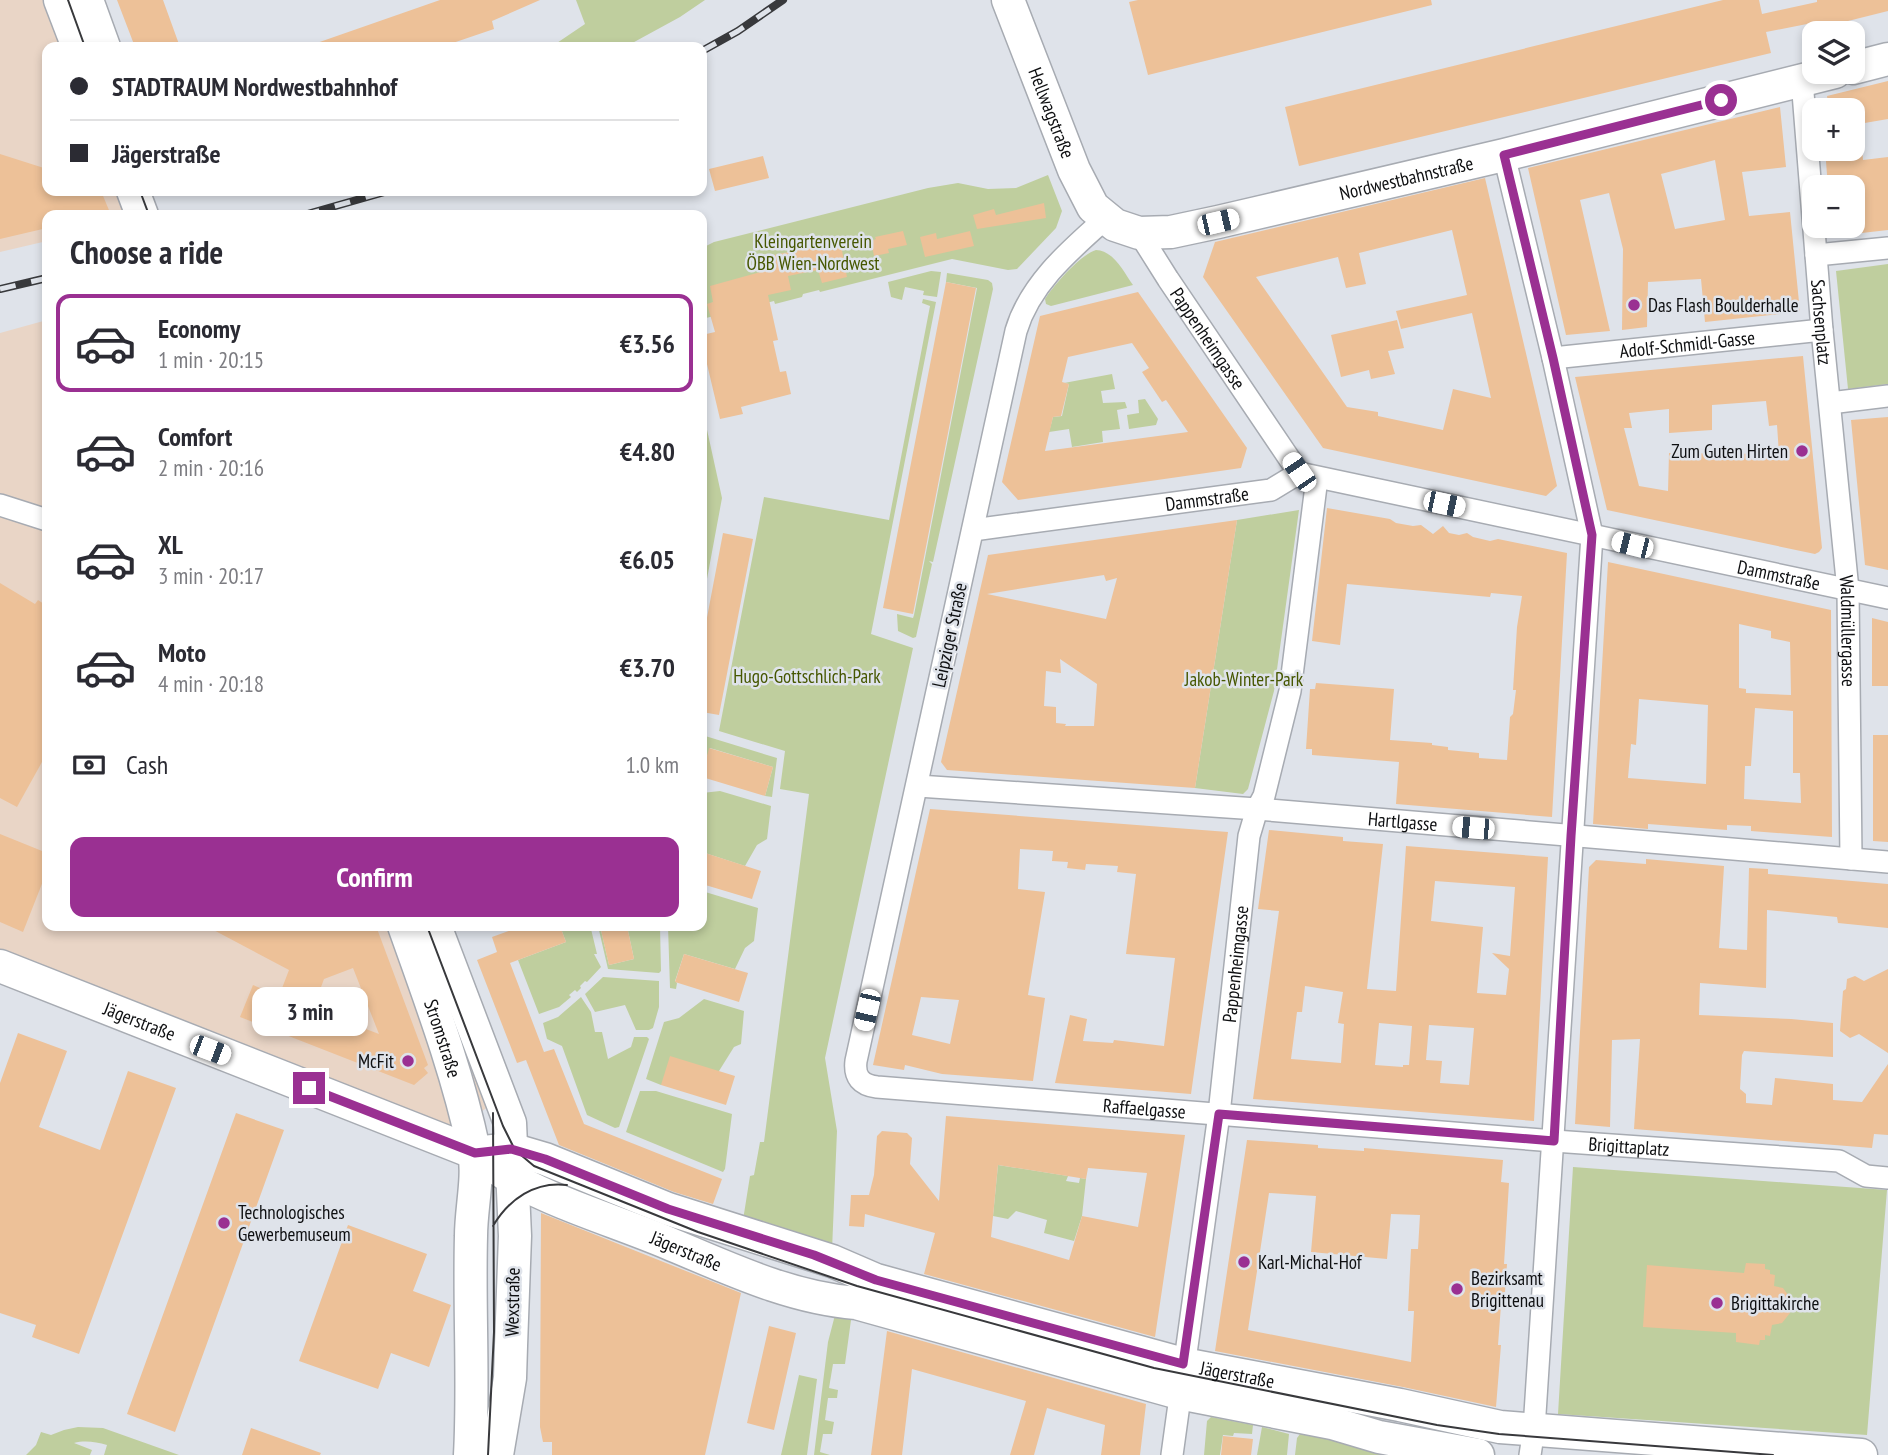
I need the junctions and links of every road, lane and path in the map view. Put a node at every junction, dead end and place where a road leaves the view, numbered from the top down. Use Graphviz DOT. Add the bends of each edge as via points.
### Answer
graph roads {
  1 [pos="60,0"];
  2 [pos="87,0"];
  3 [pos="1008,0"];
  4 [pos="76,42"];
  5 [pos="102,42"];
  6 [pos="1888,60"];
  7 [pos="1865,65"];
  8 [pos="1802,80"];
  9 [pos="1802,84"];
  10 [pos="1504,155"];
  11 [pos="1105,219"];
  12 [pos="1139,233"];
  13 [pos="1888,248"];
  14 [pos="1816,255"];
  15 [pos="1822,330"];
  16 [pos="1553,358"];
  17 [pos="1888,396"];
  18 [pos="1830,403"];
  19 [pos="1308,475"];
  20 [pos="0,505"];
  21 [pos="42,518"];
  22 [pos="972,530"];
  23 [pos="1592,535"];
  24 [pos="1848,590"];
  25 [pos="1888,598"];
  26 [pos="918,786"];
  27 [pos="1257,809"];
  28 [pos="1571,836"];
  29 [pos="1851,859"];
  30 [pos="1888,862"];
  31 [pos="406,931"];
  32 [pos="437,931"];
  33 [pos="0,966"];
  34 [pos="860,1081"];
  35 [pos="1219,1114"];
  36 [pos="1554,1141"];
  37 [pos="475,1153"];
  38 [pos="512,1164"];
  39 [pos="1888,1178"];
  40 [pos="1181,1379"];
  41 [pos="1532,1442"];
  42 [pos="470,1455"];
  43 [pos="497,1455"];
  44 [pos="1172,1455"];
  45 [pos="1478,1455"];
  46 [pos="1861,1455"];
  1 -- 4 [label="main road"];
  2 -- 5 [label="main road"];
  3 -- 11 [label="main road, Hellwagstraße" via="1074,170 1087,199"];
  6 -- 7 [label="main road"];
  8 -- 10 [label="main road, Nordwestbahnstraße"];
  9 -- 14 [label="street"];
  10 -- 12 [label="main road, Nordwestbahnstraße" via="1191,229"];
  10 -- 16 [label="street"];
  11 -- 12 [label="main road"];
  11 -- 22 [label="street, Leipziger Straße" via="1036,288 1024,308"];
  12 -- 19 [label="street, Pappenheimgasse"];
  13 -- 14 [label="street, Sachsenplatz"];
  14 -- 15 [label="street, Sachsenplatz"];
  15 -- 16 [label="street, Adolf-Schmidl-Gasse"];
  15 -- 18 [label="street, Sachsenplatz"];
  16 -- 23 [label="street"];
  17 -- 18 [label="street"];
  18 -- 24 [label="street, Waldmüllergasse"];
  19 -- 22 [label="street, Dammstraße" via="1271,490"];
  19 -- 23 [label="street, Dammstraße"];
  19 -- 27 [label="street, Pappenheimgasse" via="1290,691"];
  20 -- 21 [label="street"];
  22 -- 26 [label="street, Leipziger Straße"];
  23 -- 24 [label="street, Dammstraße"];
  23 -- 28 [label="street"];
  24 -- 25 [label="street, Dammstraße"];
  24 -- 29 [label="street, Waldmüllergasse"];
  26 -- 27 [label="street, Hartlgasse"];
  26 -- 34 [label="street, Leipziger Straße" via="856,1061"];
  27 -- 28 [label="street, Hartlgasse"];
  27 -- 35 [label="street, Pappenheimgasse" via="1250,836"];
  28 -- 29 [label="street, Hartlgasse"];
  28 -- 36 [label="street"];
  29 -- 30 [label="street, Hartlgasse"];
  31 -- 37 [label="main road, Stromstraße"];
  32 -- 38 [label="main road, Stromstraße" via="510,1123"];
  33 -- 37 [label="main road, Jägerstraße"];
  34 -- 35 [label="street, Raffaelgasse" via="877,1087"];
  35 -- 36 [label="street, Raffaelgasse"];
  35 -- 40 [label="street, Pappenheimgasse"];
  36 -- 39 [label="street, Brigittaplatz" via="1839,1161 1866,1176"];
  36 -- 41 [label="street"];
  37 -- 38 [label="main road, Jägerstraße"];
  37 -- 42 [label="main road"];
  38 -- 40 [label="main road, Jägerstraße" via="545,1159 668,1209"];
  38 -- 43 [label="main road, Wexstraße" via="515,1236 510,1378"];
  40 -- 41 [label="main road, Jägerstraße" via="1400,1405 1500,1427"];
  40 -- 44 [label="street, Pappenheimgasse"];
  40 -- 45 [label="main road, Jägerstraße" via="1379,1437"];
  41 -- 46 [label="main road, Jägerstraße"];
}
